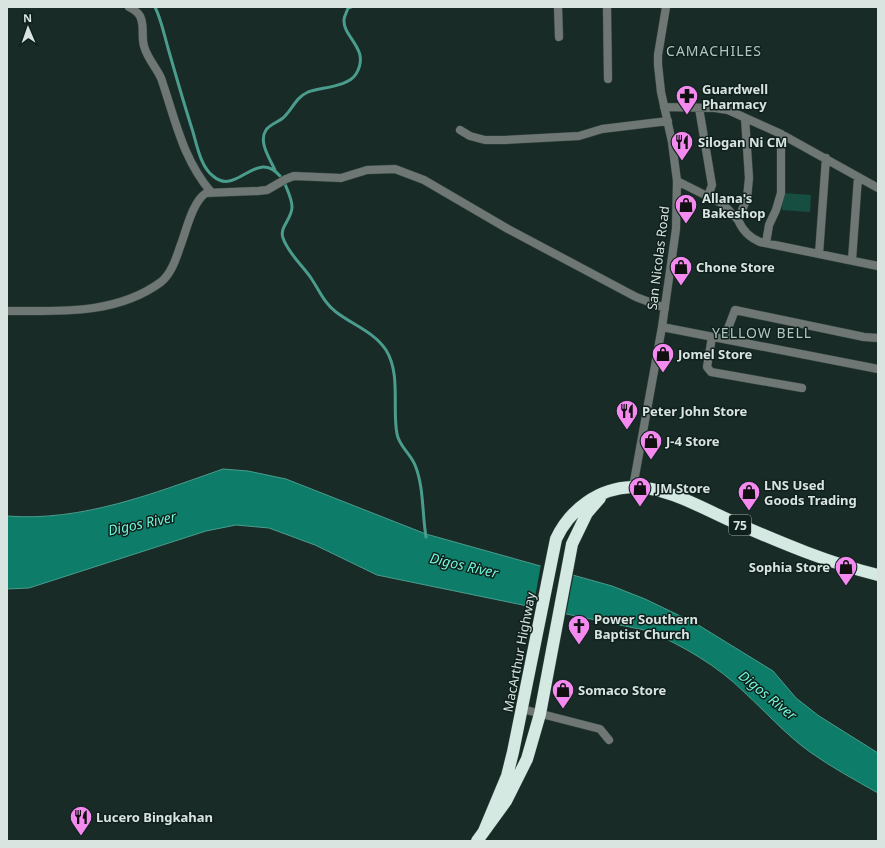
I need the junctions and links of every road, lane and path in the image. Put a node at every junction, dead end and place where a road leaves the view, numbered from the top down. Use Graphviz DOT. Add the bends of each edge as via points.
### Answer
graph roads {
  1 [pos="129,7"];
  2 [pos="558,7"];
  3 [pos="607,7"];
  4 [pos="666,7"];
  5 [pos="559,37"];
  6 [pos="608,79"];
  7 [pos="664,107"];
  8 [pos="699,108"];
  9 [pos="745,118"];
  10 [pos="668,121"];
  11 [pos="460,130"];
  12 [pos="781,134"];
  13 [pos="826,158"];
  14 [pos="858,177"];
  15 [pos="677,181"];
  16 [pos="878,188"];
  17 [pos="211,192"];
  18 [pos="708,196"];
  19 [pos="738,220"];
  20 [pos="766,243"];
  21 [pos="819,254"];
  22 [pos="852,260"];
  23 [pos="878,266"];
  24 [pos="664,308"];
  25 [pos="7,311"];
  26 [pos="662,327"];
  27 [pos="712,337"];
  28 [pos="878,338"];
  29 [pos="724,339"];
  30 [pos="878,369"];
  31 [pos="802,388"];
  32 [pos="632,488"];
  33 [pos="602,495"];
  34 [pos="878,575"];
  35 [pos="522,709"];
  36 [pos="540,714"];
  37 [pos="609,740"];
  38 [pos="480,836"];
  1 -- 17 [label="street" via="140,16 144,47 160,77 189,161"];
  2 -- 5 [label="street"];
  3 -- 6 [label="street"];
  4 -- 7 [label="street, San Nicolas Road" via="658,55"];
  7 -- 8 [label="street"];
  7 -- 10 [label="street, San Nicolas Road"];
  8 -- 9 [label="street" via="722,108"];
  8 -- 18 [label="street" via="712,185"];
  9 -- 12 [label="street"];
  9 -- 19 [label="street" via="749,178 747,198"];
  10 -- 11 [label="street" via="602,128 578,136 504,140 485,140"];
  10 -- 15 [label="street, San Nicolas Road"];
  12 -- 13 [label="street"];
  12 -- 20 [label="street" via="781,193 769,224"];
  13 -- 14 [label="street"];
  13 -- 21 [label="street"];
  14 -- 16 [label="street"];
  14 -- 22 [label="street"];
  15 -- 18 [label="street"];
  15 -- 24 [label="street, San Nicolas Road" via="676,229"];
  17 -- 24 [label="street" via="258,192 294,176 341,178 367,170 395,169 424,180 508,229 636,297"];
  17 -- 25 [label="street" via="197,200 175,261 161,281 109,306 72,310"];
  18 -- 19 [label="street" via="723,204"];
  19 -- 20 [label="street" via="751,238"];
  20 -- 21 [label="street"];
  21 -- 22 [label="street"];
  22 -- 23 [label="street"];
  24 -- 26 [label="street, San Nicolas Road"];
  26 -- 27 [label="street"];
  26 -- 32 [label="street, San Nicolas Road"];
  27 -- 29 [label="street"];
  27 -- 31 [label="street" via="707,367 711,372"];
  28 -- 29 [label="street" via="735,310"];
  29 -- 30 [label="street"];
  32 -- 33 [label="highway, MacArthur Highway / 75" via="610,491"];
  32 -- 34 [label="highway, MacArthur Highway / 75" via="668,494 799,550"];
  33 -- 35 [label="highway, MacArthur Highway / 75" via="579,506 568,517 556,539"];
  33 -- 36 [label="highway, MacArthur Highway / 75" via="581,524 572,544"];
  35 -- 36 [label="street"];
  35 -- 38 [label="highway, MacArthur Highway / 75" via="507,776"];
  36 -- 37 [label="street" via="600,729"];
  36 -- 38 [label="highway, MacArthur Highway / 75" via="518,780 497,815"];
}
